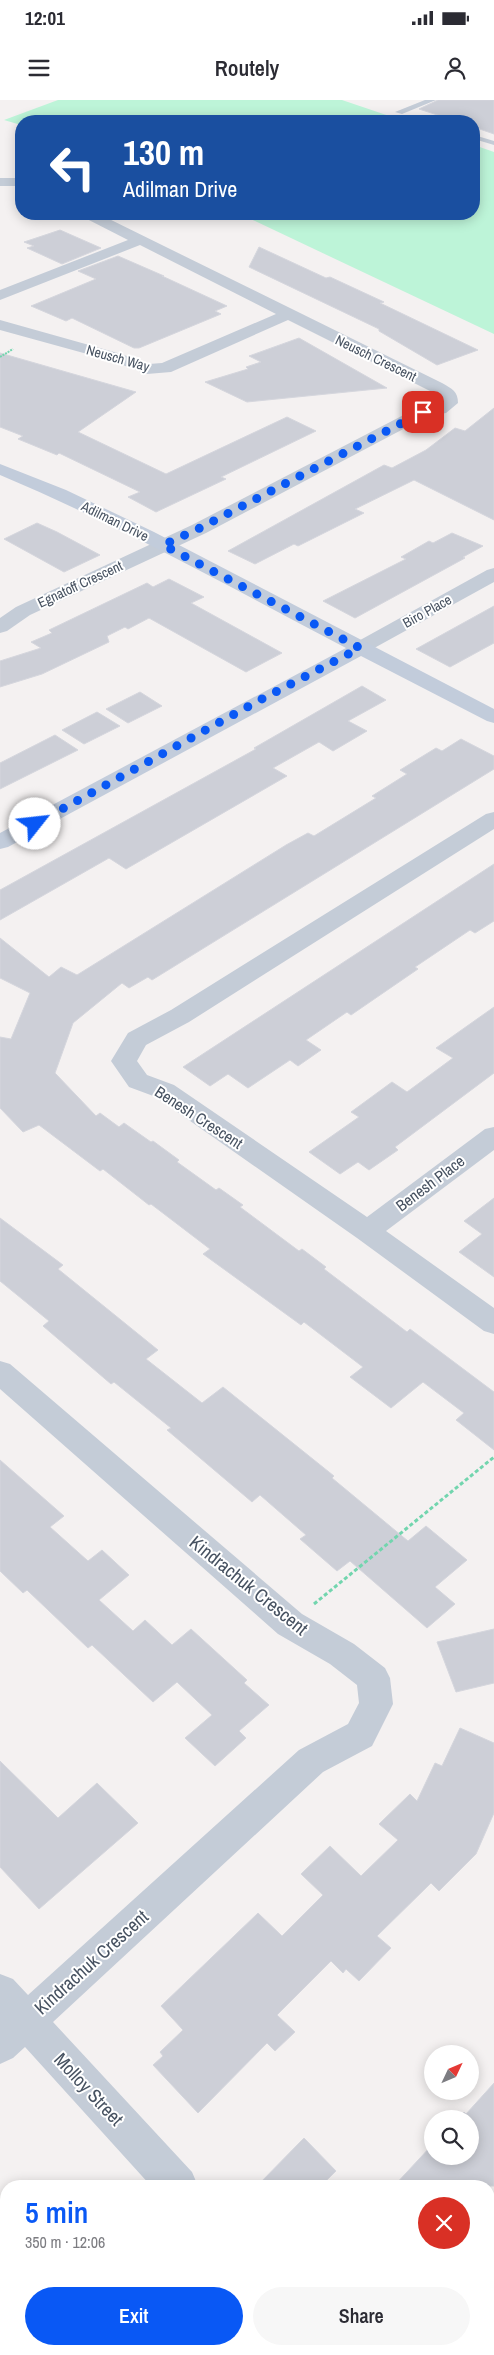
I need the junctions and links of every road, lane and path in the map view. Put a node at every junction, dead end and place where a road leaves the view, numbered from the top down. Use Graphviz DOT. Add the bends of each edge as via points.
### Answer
graph roads {
  1 [pos="432,100"];
  2 [pos="399,112"];
  3 [pos="480,139"];
  4 [pos="494,143"];
  5 [pos="0,182"];
  6 [pos="15,182"];
  7 [pos="100,220"];
  8 [pos="140,240"];
  9 [pos="0,294"];
  10 [pos="288,314"];
  11 [pos="0,325"];
  12 [pos="0,470"];
  13 [pos="163,545"];
  14 [pos="494,574"];
  15 [pos="0,627"];
  16 [pos="360,648"];
  17 [pos="494,717"];
  18 [pos="494,819"];
  19 [pos="0,842"];
  20 [pos="494,1136"];
  21 [pos="367,1231"];
  22 [pos="494,1324"];
  23 [pos="0,1372"];
  24 [pos="494,1457"];
  25 [pos="314,1604"];
  26 [pos="0,1992"];
  27 [pos="13,2033"];
  28 [pos="172,2180"];
  1 -- 2 [label="lane"];
  3 -- 4 [label="lane"];
  5 -- 6 [label="street"];
  7 -- 8 [label="street, Neusch Crescent"];
  8 -- 9 [label="street"];
  8 -- 10 [label="street, Neusch Crescent"];
  10 -- 11 [label="street, Neusch Way" via="166,368 147,369"];
  10 -- 13 [label="street, Neusch Crescent" via="436,387 450,395 450,402 440,409 423,412"];
  12 -- 13 [label="street, Adilman Drive" via="60,494"];
  13 -- 15 [label="street, Egnatoff Crescent" via="23,611"];
  13 -- 16 [label="street, Adilman Drive"];
  14 -- 16 [label="street, Biro Place"];
  16 -- 17 [label="street, Adilman Drive"];
  16 -- 19 [label="street"];
  18 -- 21 [label="street, Benesh Crescent" via="180,1016 137,1039 124,1061 138,1081 165,1091"];
  20 -- 21 [label="street, Benesh Place"];
  21 -- 22 [label="street, Benesh Crescent"];
  23 -- 27 [label="street, Kindrachuk Crescent" via="290,1624 342,1654 373,1678 376,1704 360,1735 311,1761"];
  24 -- 25 [label="path"];
  26 -- 27 [label="street, Molloy Street"];
  27 -- 28 [label="street, Molloy Street"];
}
